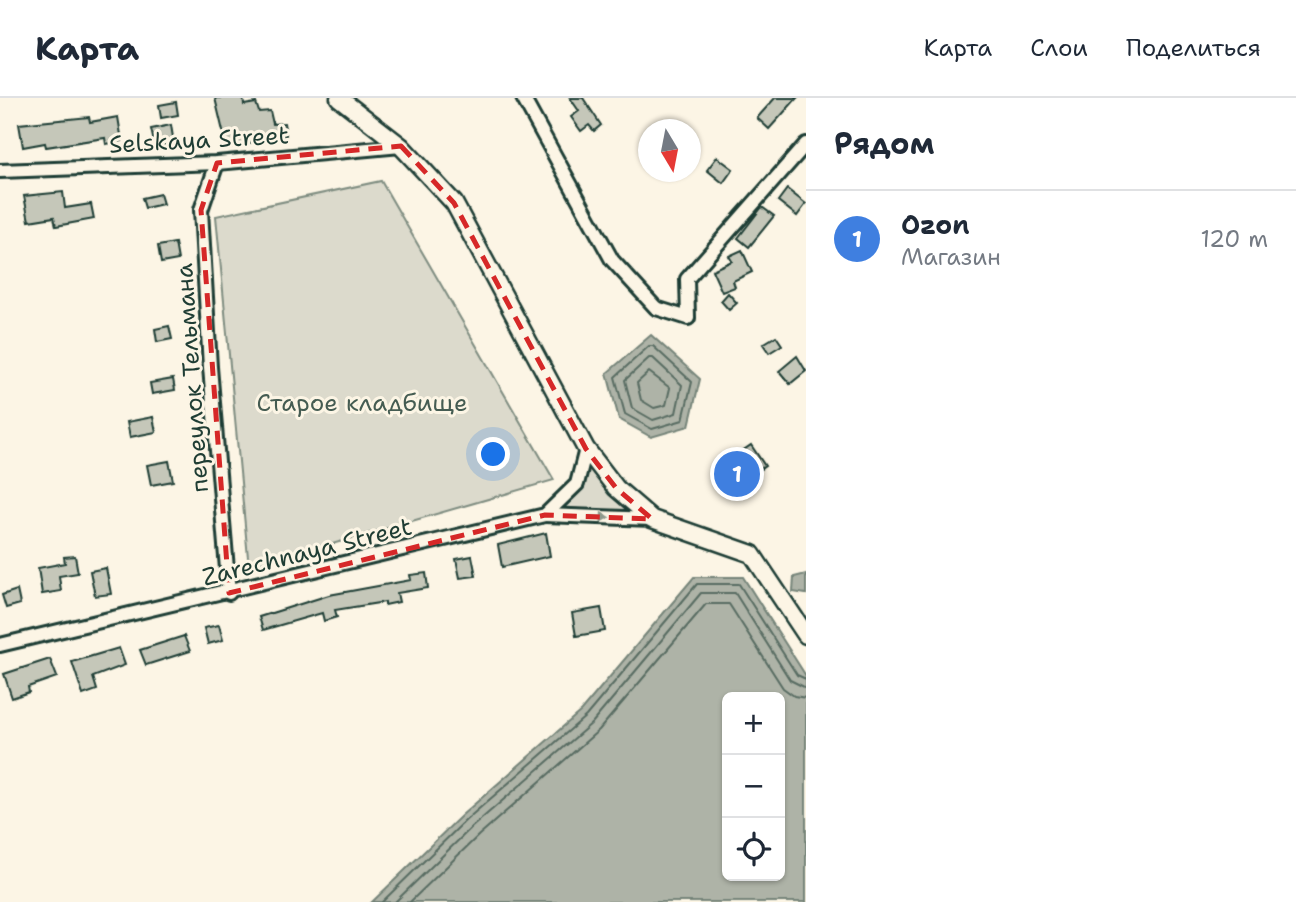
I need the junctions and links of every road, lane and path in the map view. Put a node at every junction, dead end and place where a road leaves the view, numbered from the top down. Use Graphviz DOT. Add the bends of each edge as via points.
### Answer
graph roads {
  1 [pos="339,98"];
  2 [pos="523,98"];
  3 [pos="806,144"];
  4 [pos="401,146"];
  5 [pos="217,163"];
  6 [pos="0,171"];
  7 [pos="586,449"];
  8 [pos="545,515"];
  9 [pos="652,519"];
  10 [pos="229,593"];
  11 [pos="806,635"];
  12 [pos="0,645"];
  1 -- 4 [label="street"];
  2 -- 3 [label="street" via="612,260 656,308 688,318 687,279"];
  4 -- 5 [label="street, Selskaya Street"];
  4 -- 7 [label="street" via="454,203"];
  5 -- 6 [label="street, Selskaya Street"];
  5 -- 10 [label="street, переулок Тельмана" via="201,210"];
  7 -- 8 [label="street" via="577,484"];
  7 -- 9 [label="street" via="616,488"];
  8 -- 9 [label="street, one-way"];
  8 -- 10 [label="street, Zarechnaya Street"];
  9 -- 11 [label="street" via="752,554"];
  10 -- 12 [label="street, Zarechnaya Street"];
}
